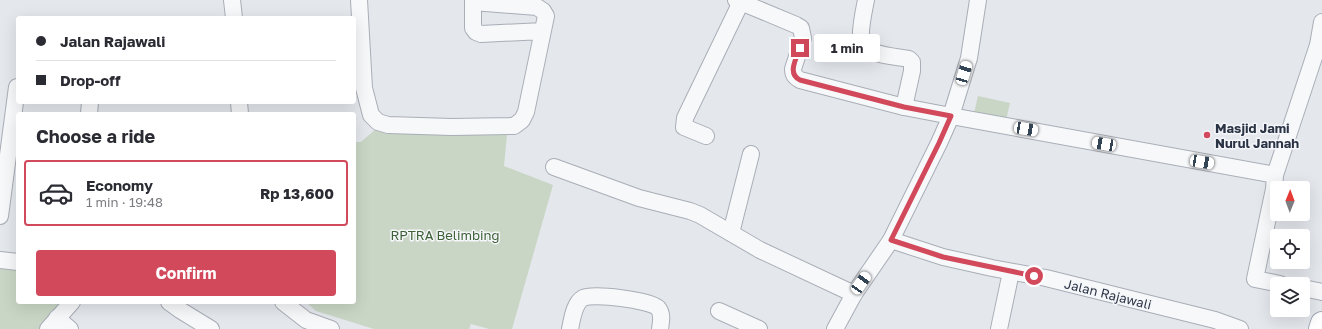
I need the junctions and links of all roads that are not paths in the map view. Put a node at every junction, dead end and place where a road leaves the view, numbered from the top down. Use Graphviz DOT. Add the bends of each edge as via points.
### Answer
graph roads {
  1 [pos="232,0"];
  2 [pos="360,0"];
  3 [pos="866,0"];
  4 [pos="978,0"];
  5 [pos="473,1"];
  6 [pos="739,1"];
  7 [pos="234,16"];
  8 [pos="1322,22"];
  9 [pos="543,31"];
  10 [pos="16,95"];
  11 [pos="904,107"];
  12 [pos="951,116"];
  13 [pos="706,136"];
  14 [pos="751,154"];
  15 [pos="554,167"];
  16 [pos="1275,175"];
  17 [pos="0,216"];
  18 [pos="731,233"];
  19 [pos="891,240"];
  20 [pos="0,260"];
  21 [pos="16,262"];
  22 [pos="1011,272"];
  23 [pos="1268,282"];
  24 [pos="1310,289"];
  25 [pos="1322,292"];
  26 [pos="854,294"];
  27 [pos="70,304"];
  28 [pos="172,304"];
  29 [pos="285,304"];
  30 [pos="719,311"];
  31 [pos="52,324"];
  32 [pos="304,324"];
  33 [pos="1322,324"];
  34 [pos="70,329"];
  35 [pos="212,329"];
  36 [pos="331,329"];
  37 [pos="570,329"];
  38 [pos="660,329"];
  39 [pos="759,329"];
  40 [pos="837,329"];
  41 [pos="999,329"];
  42 [pos="1240,329"];
  43 [pos="1320,329"];
  1 -- 7 [label="street"];
  2 -- 9 [label="street" via="363,74 367,103 371,115 378,122 388,125 514,126 522,120 526,112"];
  3 -- 11 [label="street" via="861,38 863,45 873,52 909,59 912,62"];
  4 -- 12 [label="street" via="969,58"];
  5 -- 9 [label="street" via="537,7 546,16"];
  5 -- 9 [label="street" via="476,32 481,34"];
  6 -- 11 [label="street" via="800,28 803,38 793,69 795,78"];
  6 -- 13 [label="street" via="685,118 684,127"];
  8 -- 16 [label="street" via="1318,45"];
  10 -- 17 [label="street"];
  11 -- 12 [label="street"];
  12 -- 16 [label="street"];
  12 -- 19 [label="street"];
  14 -- 18 [label="street"];
  15 -- 18 [label="street" via="639,198 690,211"];
  16 -- 23 [label="street"];
  18 -- 26 [label="street" via="760,250"];
  19 -- 22 [label="street, Jalan Rajawali" via="943,257"];
  19 -- 26 [label="street"];
  20 -- 21 [label="street"];
  22 -- 41 [label="street"];
  22 -- 42 [label="street, Jalan Rajawali" via="1046,278 1215,320"];
  24 -- 25 [label="street"];
  26 -- 40 [label="street"];
  27 -- 31 [label="street"];
  28 -- 35 [label="street"];
  29 -- 32 [label="street"];
  30 -- 39 [label="street"];
  31 -- 34 [label="street"];
  32 -- 36 [label="street"];
  33 -- 43 [label="main road"];
  37 -- 38 [label="street" via="578,302 595,296 651,304 658,308 662,315"];
}
